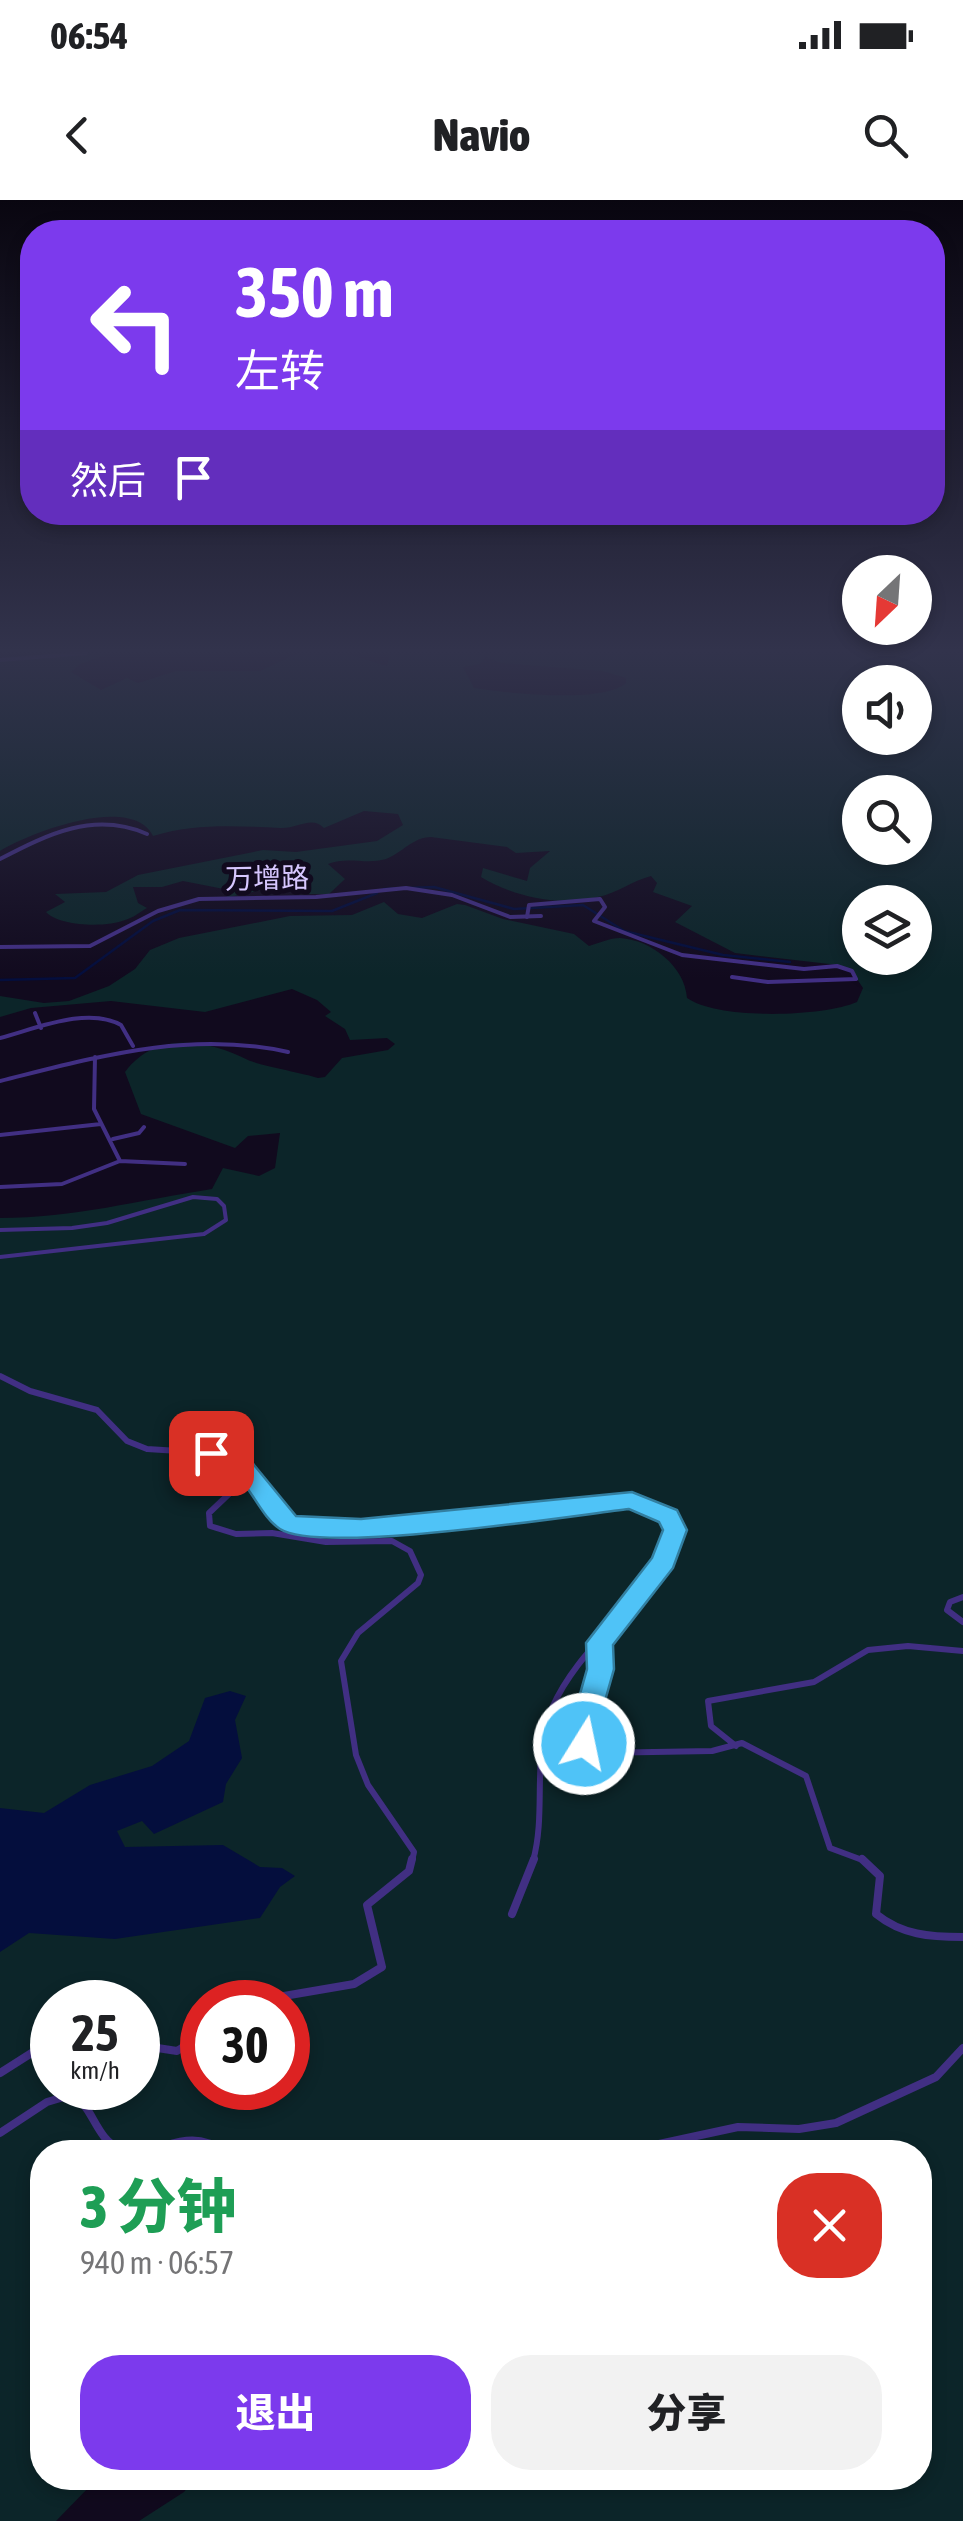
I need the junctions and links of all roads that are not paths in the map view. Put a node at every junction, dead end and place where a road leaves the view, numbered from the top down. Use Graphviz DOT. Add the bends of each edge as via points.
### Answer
graph roads {
  1 [pos="147,834"];
  2 [pos="0,859"];
  3 [pos="527,913"];
  4 [pos="541,916"];
  5 [pos="0,947"];
  6 [pos="732,977"];
  7 [pos="35,1013"];
  8 [pos="41,1028"];
  9 [pos="0,1038"];
  10 [pos="134,1046"];
  11 [pos="288,1052"];
  12 [pos="95,1058"];
  13 [pos="0,1082"];
  14 [pos="101,1124"];
  15 [pos="144,1127"];
  16 [pos="0,1135"];
  17 [pos="113,1139"];
  18 [pos="120,1161"];
  19 [pos="185,1164"];
  20 [pos="0,1187"];
  21 [pos="0,1230"];
  22 [pos="0,1257"];
  23 [pos="0,1376"];
  24 [pos="175,1452"];
  25 [pos="963,1597"];
  26 [pos="963,1622"];
  27 [pos="599,1643"];
  28 [pos="963,1651"];
  29 [pos="736,1746"];
  30 [pos="512,1914"];
  31 [pos="963,1937"];
  32 [pos="310,1989"];
  33 [pos="963,2048"];
  34 [pos="30,2054"];
  35 [pos="0,2073"];
  36 [pos="0,2133"];
  37 [pos="109,2140"];
  38 [pos="175,2140"];
  39 [pos="208,2140"];
  40 [pos="676,2140"];
  1 -- 2 [label="street" via="127,824 90,824"];
  3 -- 4 [label="street, 万增路"];
  3 -- 5 [label="street, 万增路" via="510,917 440,892 199,899 158,910 90,946"];
  3 -- 6 [label="street" via="588,897 605,902 594,922 682,955 804,969 837,966 856,979"];
  7 -- 8 [label="street"];
  8 -- 9 [label="street"];
  8 -- 10 [label="street" via="115,1021"];
  10 -- 11 [label="street" via="247,1040"];
  10 -- 12 [label="street"];
  12 -- 13 [label="street"];
  12 -- 14 [label="street" via="91,1090"];
  14 -- 16 [label="street"];
  14 -- 17 [label="street"];
  15 -- 17 [label="street"];
  17 -- 18 [label="street"];
  18 -- 19 [label="street"];
  18 -- 20 [label="street" via="74,1182"];
  21 -- 22 [label="street" via="107,1223 193,1197 216,1199 226,1213 226,1220 204,1234"];
  23 -- 24 [label="street" via="97,1410 137,1445"];
  24 -- 27 [label="street" via="211,1453 241,1466 288,1522 315,1530 632,1500 655,1508 675,1530 672,1547"];
  24 -- 32 [label="street" via="226,1470 229,1494 209,1513 210,1526 326,1542 392,1540 410,1551 421,1575 358,1634 341,1660 356,1755 368,1785 414,1852 408,1870 367,1905 382,1967 361,1984"];
  25 -- 26 [label="street" via="947,1610"];
  27 -- 29 [label="street" via="584,1744 595,1753 722,1753"];
  27 -- 30 [label="street" via="554,1702 541,1738 536,1861"];
  28 -- 29 [label="street" via="868,1650 814,1682 708,1701 711,1726"];
  29 -- 31 [label="street" via="751,1746 806,1776 830,1848 862,1859 880,1876 876,1914 890,1926 922,1936"];
  33 -- 40 [label="street" via="936,2076 836,2123 738,2126"];
  34 -- 35 [label="street"];
  36 -- 37 [label="street" via="48,2102 74,2094 85,2099"];
  38 -- 39 [label="street"];
}
